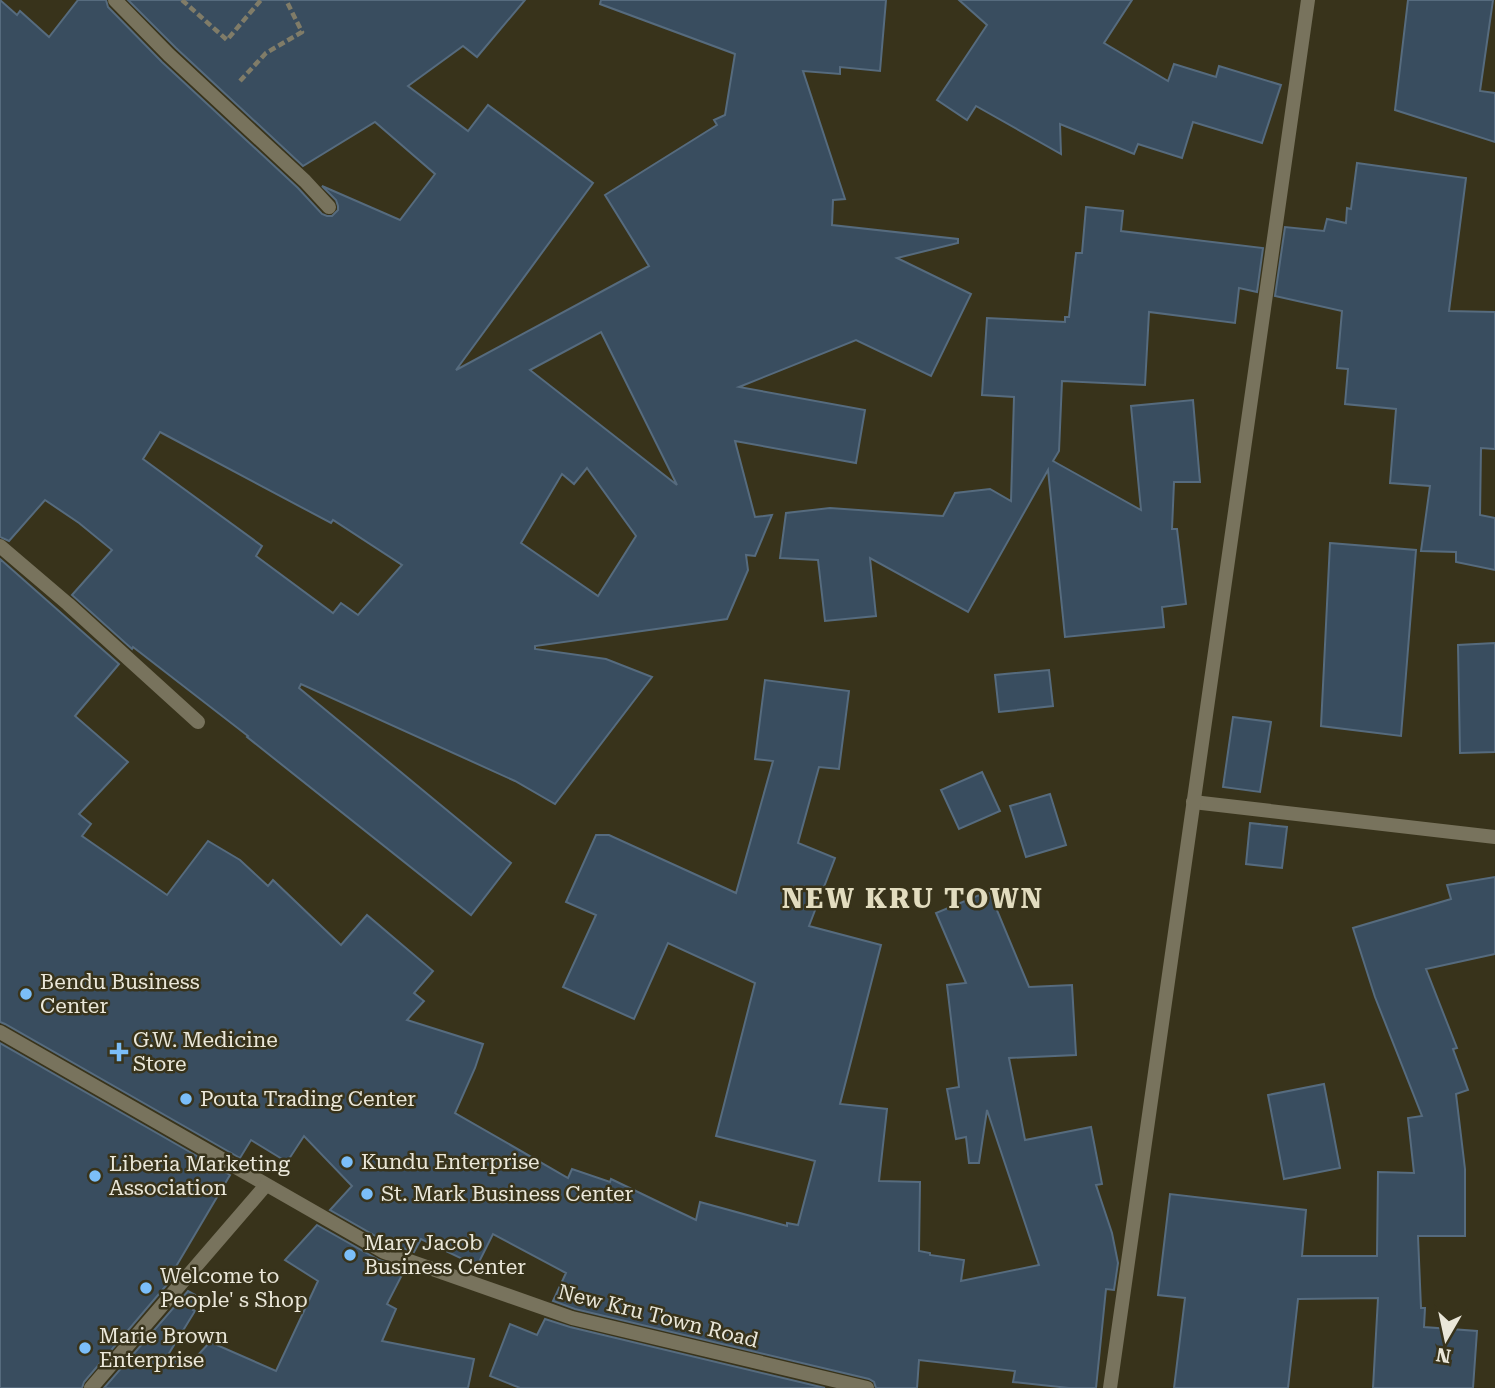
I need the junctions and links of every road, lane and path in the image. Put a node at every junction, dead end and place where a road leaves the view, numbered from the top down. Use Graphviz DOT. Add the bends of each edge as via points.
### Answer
graph roads {
  1 [pos="115,0"];
  2 [pos="182,0"];
  3 [pos="261,0"];
  4 [pos="286,0"];
  5 [pos="1308,0"];
  6 [pos="223,105"];
  7 [pos="329,207"];
  8 [pos="0,546"];
  9 [pos="198,722"];
  10 [pos="1194,802"];
  11 [pos="1495,836"];
  12 [pos="0,1032"];
  13 [pos="266,1185"];
  14 [pos="91,1388"];
  15 [pos="867,1388"];
  16 [pos="1110,1388"];
  1 -- 6 [label="street"];
  2 -- 3 [label="path" via="227,40"];
  4 -- 6 [label="path" via="302,32 266,53"];
  5 -- 10 [label="street"];
  6 -- 7 [label="street"];
  8 -- 9 [label="street"];
  10 -- 11 [label="street"];
  10 -- 16 [label="street"];
  12 -- 13 [label="street, New Kru Town Road"];
  13 -- 14 [label="street"];
  13 -- 15 [label="street, New Kru Town Road" via="384,1252 572,1318"];
}
